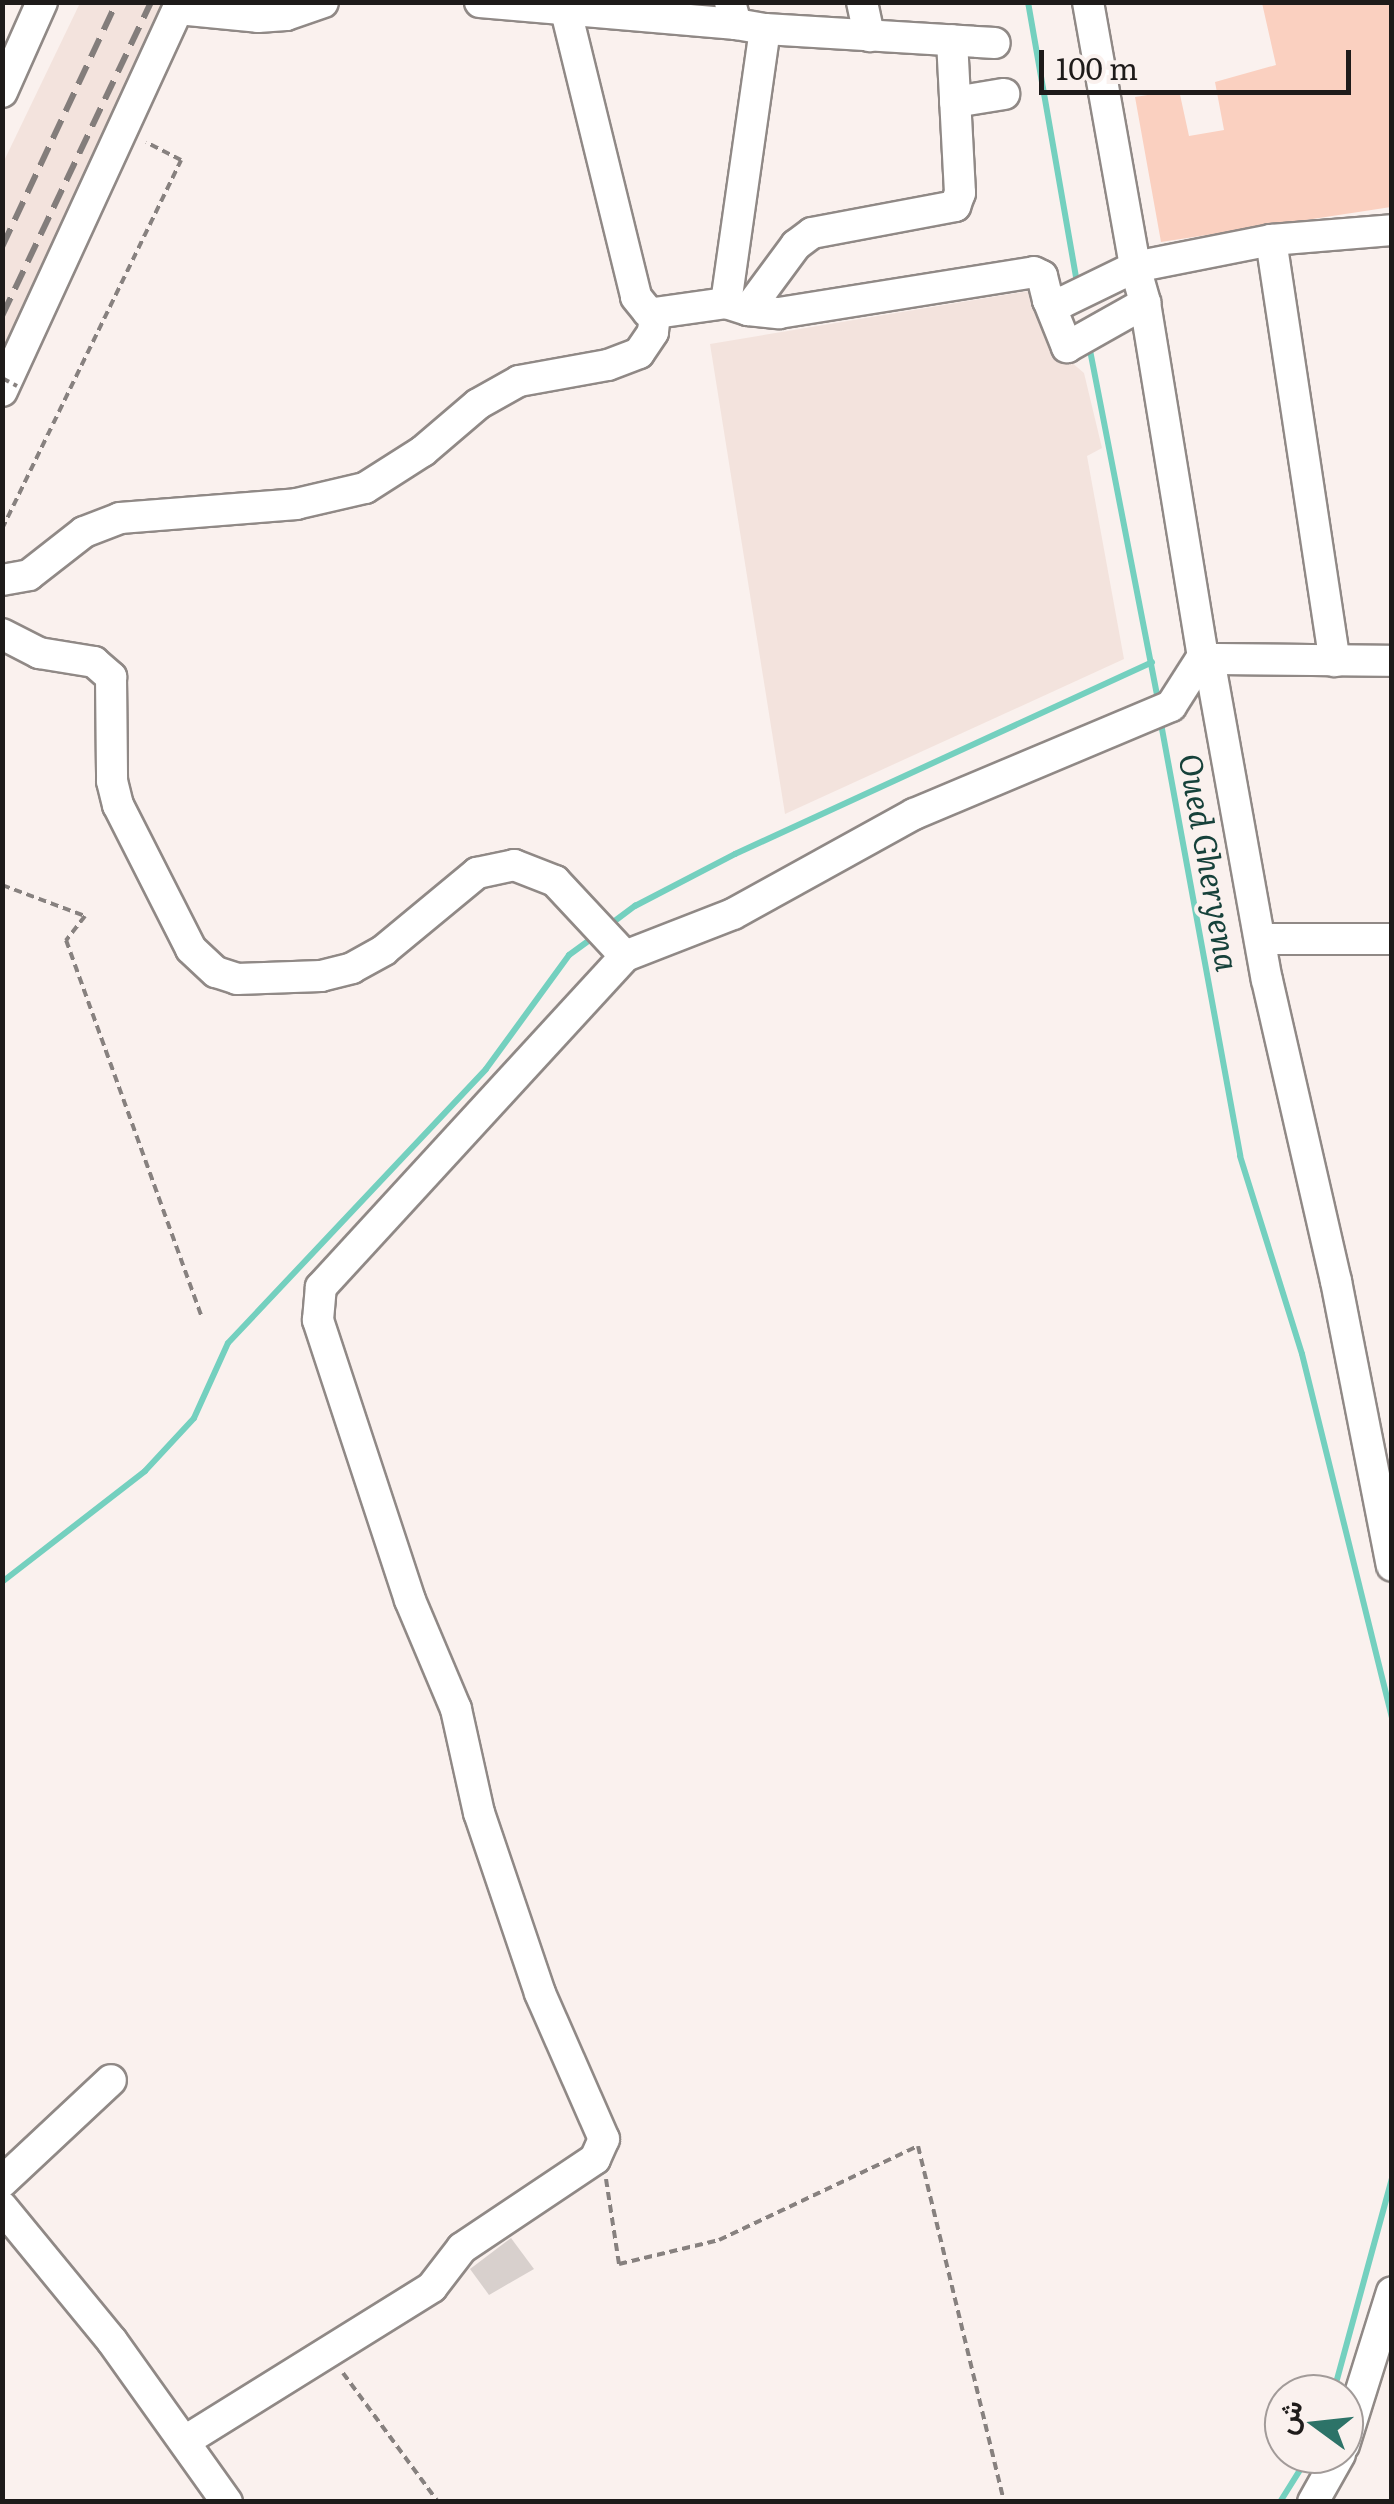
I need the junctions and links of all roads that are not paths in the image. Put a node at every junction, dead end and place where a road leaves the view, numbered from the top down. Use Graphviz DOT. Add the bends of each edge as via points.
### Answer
graph roads {
  1 [pos="42,2"];
  2 [pos="323,2"];
  3 [pos="480,2"];
  4 [pos="862,2"];
  5 [pos="1088,2"];
  6 [pos="179,6"];
  7 [pos="576,9"];
  8 [pos="744,19"];
  9 [pos="869,36"];
  10 [pos="952,40"];
  11 [pos="995,43"];
  12 [pos="2,92"];
  13 [pos="1004,94"];
  14 [pos="954,102"];
  15 [pos="1392,230"];
  16 [pos="1271,240"];
  17 [pos="1134,267"];
  18 [pos="1056,301"];
  19 [pos="1146,303"];
  20 [pos="737,307"];
  21 [pos="656,314"];
  22 [pos="10,388"];
  23 [pos="2,580"];
  24 [pos="2,634"];
  25 [pos="1206,658"];
  26 [pos="1335,661"];
  27 [pos="1392,661"];
  28 [pos="609,937"];
  29 [pos="1270,939"];
  30 [pos="1392,939"];
  31 [pos="1392,1566"];
  32 [pos="111,2080"];
  33 [pos="2,2182"];
  34 [pos="2,2207"];
  35 [pos="1392,2292"];
  36 [pos="1364,2381"];
  37 [pos="185,2442"];
  38 [pos="1329,2474"];
  39 [pos="227,2502"];
  40 [pos="1313,2502"];
  1 -- 12 [label="street"];
  2 -- 6 [label="street" via="258,17"];
  3 -- 7 [label="street"];
  4 -- 9 [label="street"];
  5 -- 17 [label="street"];
  6 -- 22 [label="street"];
  7 -- 8 [label="street"];
  7 -- 21 [label="street" via="636,296"];
  8 -- 9 [label="street"];
  8 -- 20 [label="street"];
  9 -- 10 [label="street"];
  10 -- 11 [label="street"];
  10 -- 14 [label="street"];
  13 -- 14 [label="street"];
  14 -- 20 [label="street" via="960,193 955,206 812,232"];
  15 -- 16 [label="street"];
  16 -- 17 [label="street"];
  16 -- 26 [label="street"];
  17 -- 18 [label="street"];
  17 -- 19 [label="street"];
  18 -- 19 [label="street" via="1067,347"];
  18 -- 20 [label="street" via="1034,272 779,313"];
  19 -- 25 [label="street"];
  20 -- 21 [label="street"];
  21 -- 23 [label="street" via="639,353 508,386 365,488 296,504 120,518 84,532 30,575"];
  24 -- 28 [label="street" via="39,653 94,662 111,676 118,805 191,949 216,972 238,979 352,968 384,950 466,881 501,865 546,874"];
  25 -- 26 [label="street"];
  25 -- 28 [label="street" via="1158,712 914,814 732,914"];
  25 -- 31 [label="street"];
  26 -- 27 [label="street"];
  28 -- 37 [label="street" via="334,1269 317,1304 410,1600 456,1709 480,1812 540,1993 600,2125 602,2150 462,2248 432,2287"];
  29 -- 30 [label="street"];
  32 -- 33 [label="street"];
  34 -- 37 [label="street"];
  35 -- 36 [label="street"];
  37 -- 39 [label="street"];
  38 -- 40 [label="street"];
}
